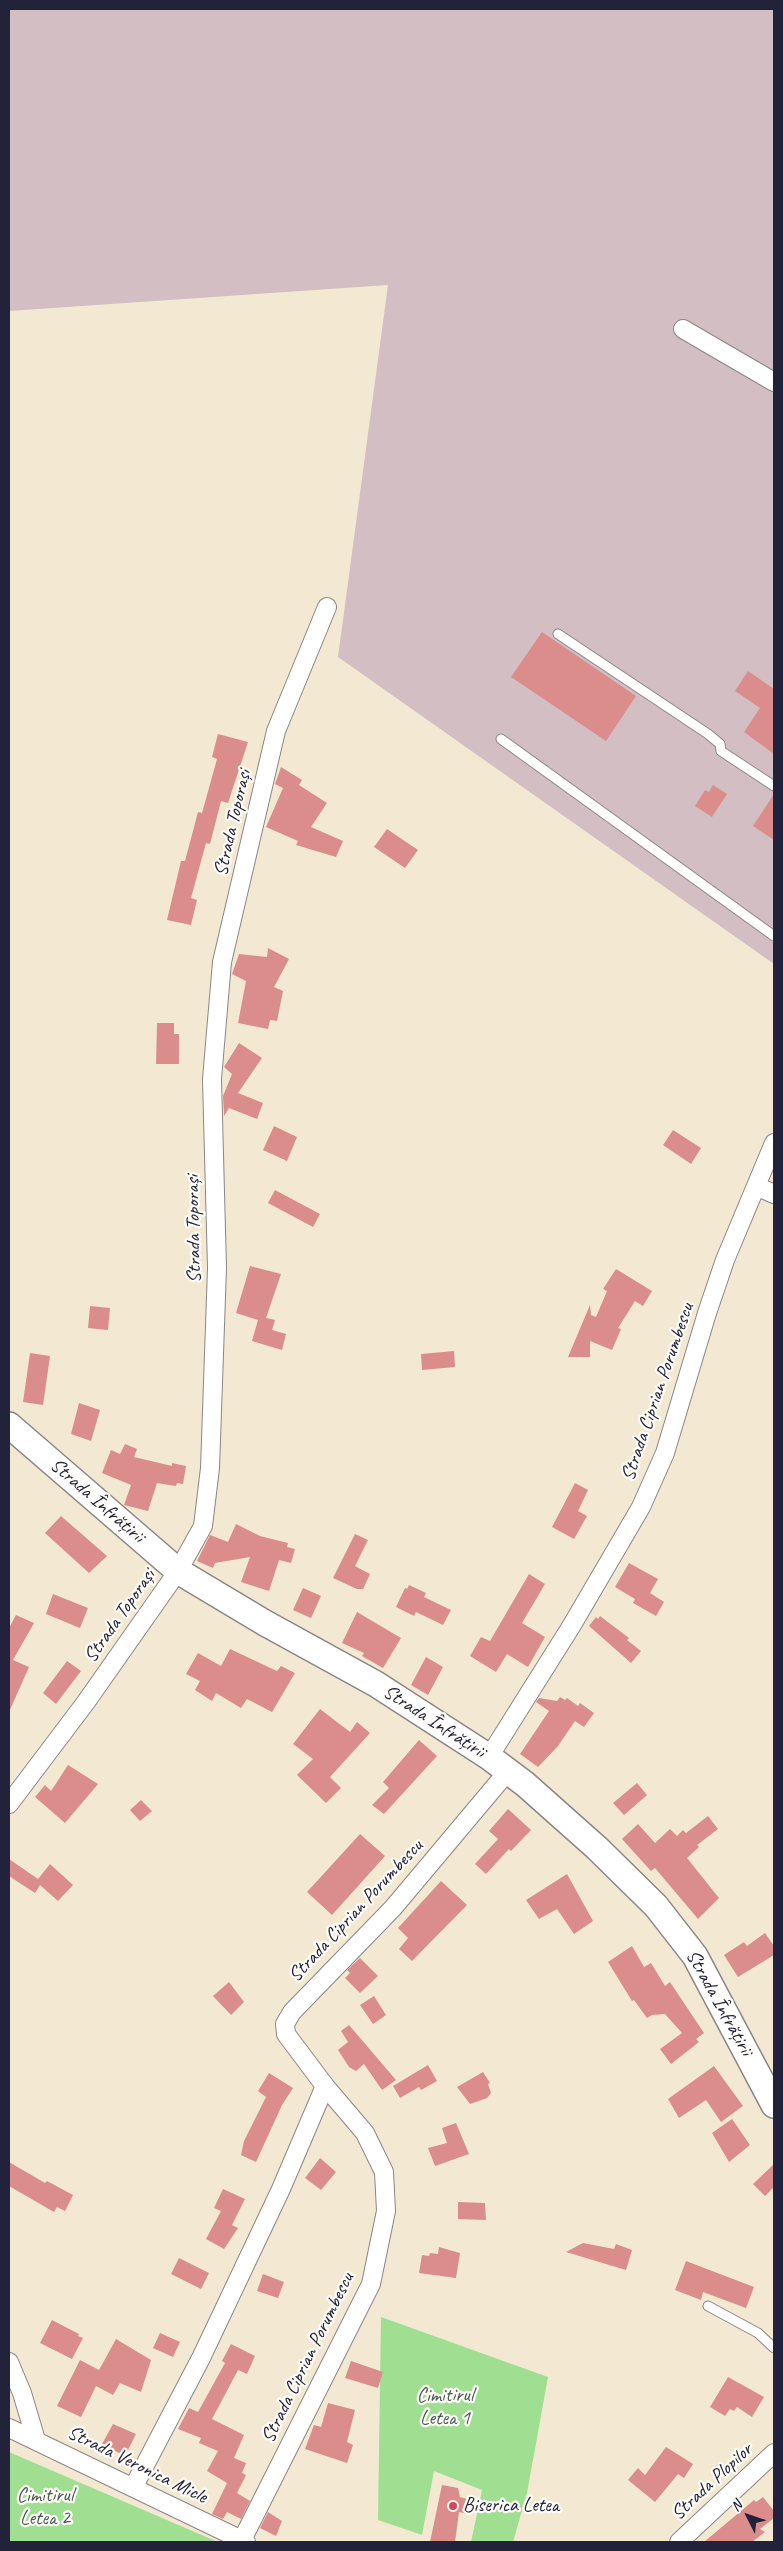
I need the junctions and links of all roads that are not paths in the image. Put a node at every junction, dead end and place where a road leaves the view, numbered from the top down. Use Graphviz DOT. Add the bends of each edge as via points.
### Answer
graph roads {
  1 [pos="683,329"];
  2 [pos="774,382"];
  3 [pos="327,607"];
  4 [pos="558,634"];
  5 [pos="501,739"];
  6 [pos="774,786"];
  7 [pos="774,936"];
  8 [pos="774,1143"];
  9 [pos="756,1186"];
  10 [pos="774,1194"];
  11 [pos="9,1425"];
  12 [pos="178,1571"];
  13 [pos="499,1764"];
  14 [pos="9,1804"];
  15 [pos="325,2086"];
  16 [pos="774,2105"];
  17 [pos="708,2306"];
  18 [pos="774,2348"];
  19 [pos="9,2362"];
  20 [pos="9,2428"];
  21 [pos="36,2440"];
  22 [pos="774,2453"];
  23 [pos="134,2486"];
  24 [pos="244,2541"];
  25 [pos="679,2542"];
  1 -- 2 [label="street"];
  3 -- 12 [label="street, Strada Toporași" via="276,731 222,962 212,1079 216,1268 210,1468 203,1526"];
  4 -- 6 [label="lane" via="708,734 720,744 721,750"];
  5 -- 7 [label="lane"];
  8 -- 9 [label="street, Strada Ciprian Porumbescu"];
  9 -- 10 [label="street"];
  9 -- 13 [label="street, Strada Ciprian Porumbescu" via="707,1313 665,1453 640,1507 572,1625"];
  11 -- 12 [label="main road, Strada Înfrățirii"];
  12 -- 13 [label="main road, Strada Înfrățirii" via="376,1684"];
  12 -- 14 [label="street, Strada Toporași"];
  13 -- 15 [label="street, Strada Ciprian Porumbescu" via="393,1908 292,2012 285,2024 286,2034"];
  13 -- 16 [label="main road, Strada Înfrățirii" via="597,1848 656,1906 695,1956"];
  15 -- 23 [label="street" via="281,2189 201,2358"];
  15 -- 24 [label="street, Strada Ciprian Porumbescu" via="365,2133 384,2172 386,2211 371,2284"];
  17 -- 18 [label="lane" via="758,2333"];
  19 -- 21 [label="street"];
  20 -- 21 [label="street, Strada Veronica Micle"];
  21 -- 23 [label="street, Strada Veronica Micle"];
  22 -- 25 [label="street, Strada Plopilor"];
  23 -- 24 [label="street, Strada Veronica Micle"];
}
